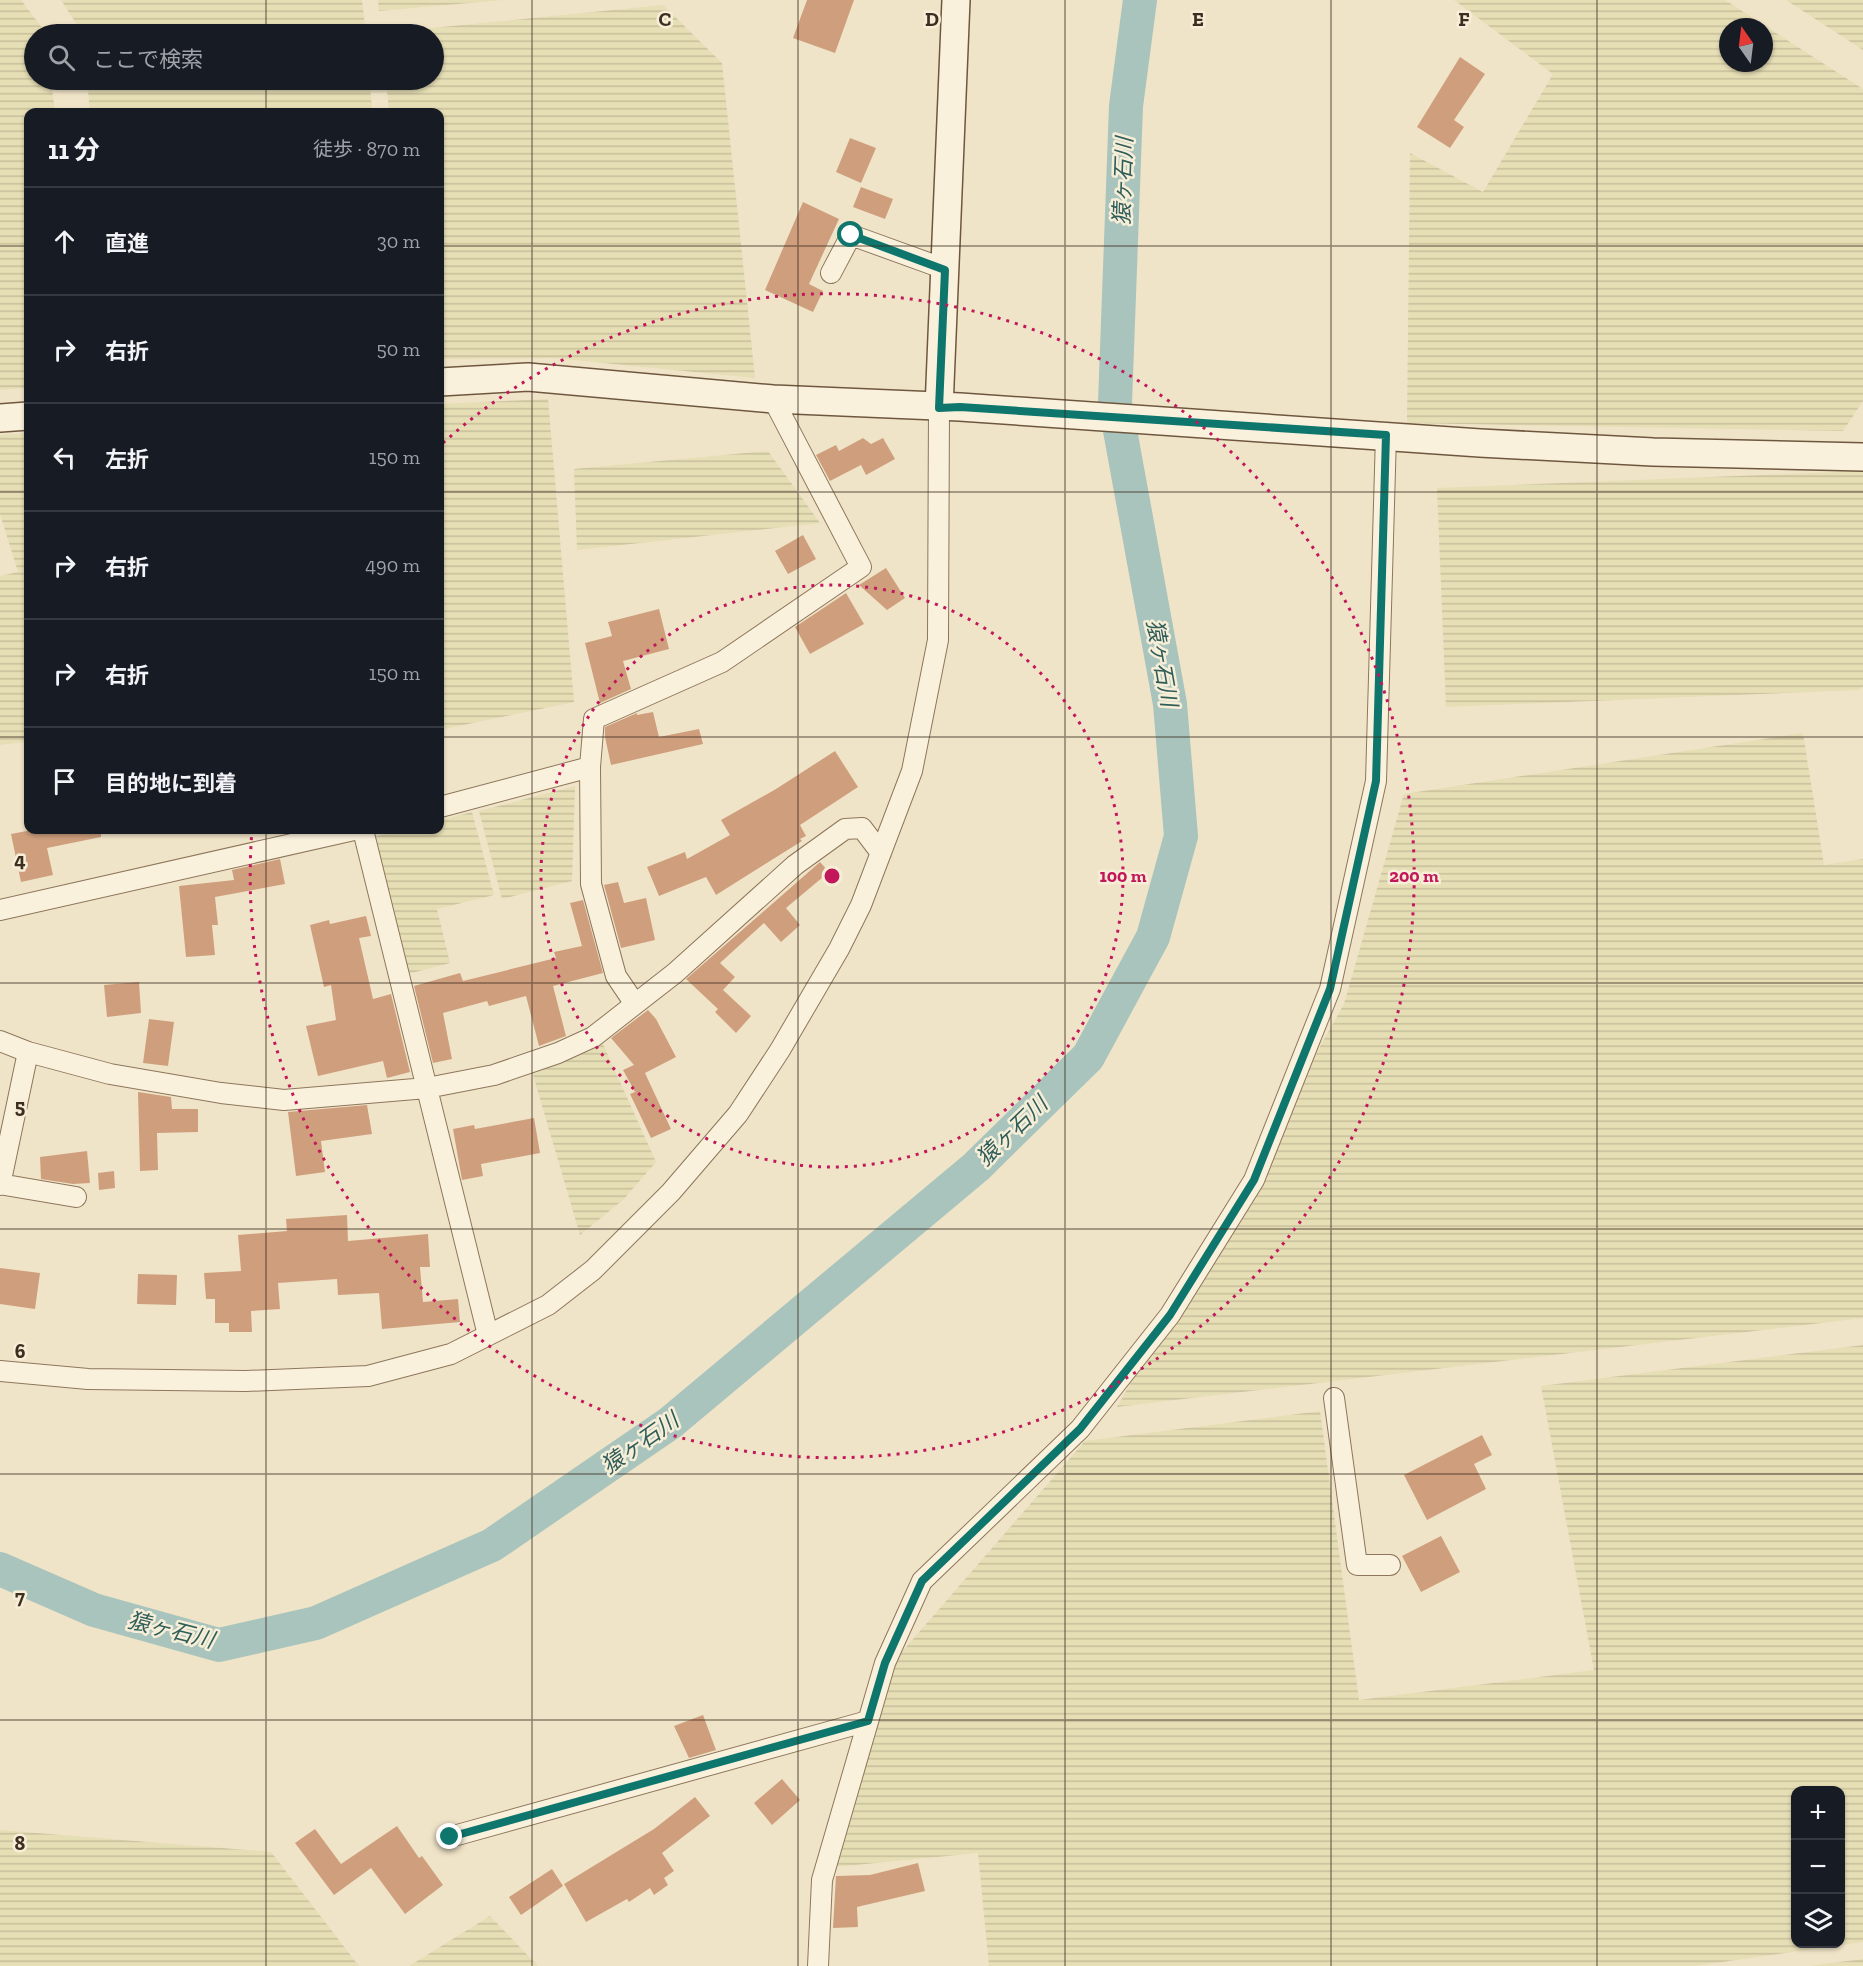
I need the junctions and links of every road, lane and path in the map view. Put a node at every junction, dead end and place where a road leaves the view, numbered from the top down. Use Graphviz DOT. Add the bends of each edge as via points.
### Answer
graph roads {
  1 [pos="956,0"];
  2 [pos="945,270"];
  3 [pos="831,273"];
  4 [pos="444,382"];
  5 [pos="773,399"];
  6 [pos="949,407"];
  7 [pos="24,416"];
  8 [pos="0,418"];
  9 [pos="1386,435"];
  10 [pos="1863,457"];
  11 [pos="590,767"];
  12 [pos="444,806"];
  13 [pos="313,834"];
  14 [pos="364,834"];
  15 [pos="283,837"];
  16 [pos="881,853"];
  17 [pos="0,910"];
  18 [pos="635,1004"];
  19 [pos="0,1041"];
  20 [pos="28,1052"];
  21 [pos="427,1089"];
  22 [pos="2,1164"];
  23 [pos="0,1184"];
  24 [pos="76,1197"];
  25 [pos="488,1335"];
  26 [pos="0,1371"];
  27 [pos="1334,1398"];
  28 [pos="1390,1565"];
  29 [pos="868,1721"];
  30 [pos="450,1837"];
  31 [pos="818,1966"];
  1 -- 2 [label="street"];
  2 -- 3 [label="street" via="851,235"];
  2 -- 6 [label="street"];
  4 -- 5 [label="street" via="528,377"];
  5 -- 6 [label="street"];
  5 -- 11 [label="street" via="861,567 722,662 594,719"];
  6 -- 9 [label="street"];
  6 -- 16 [label="street" via="938,640 912,771"];
  7 -- 8 [label="street"];
  9 -- 10 [label="street" via="1653,452"];
  9 -- 29 [label="street" via="1376,781 1330,989 1254,1180 1170,1315 1080,1429 922,1581 885,1663"];
  11 -- 12 [label="street"];
  11 -- 18 [label="street" via="591,884 616,976"];
  13 -- 15 [label="street"];
  14 -- 21 [label="street"];
  15 -- 17 [label="street" via="221,861"];
  16 -- 18 [label="street" via="862,828 845,829 795,865 675,974"];
  16 -- 25 [label="street" via="839,950 738,1114 671,1192 593,1270 548,1305"];
  18 -- 21 [label="street" via="593,1037 558,1053 494,1075"];
  19 -- 20 [label="street"];
  20 -- 21 [label="street" via="111,1074 284,1100"];
  20 -- 22 [label="street"];
  21 -- 25 [label="street"];
  22 -- 23 [label="street"];
  23 -- 24 [label="street"];
  25 -- 26 [label="street" via="451,1354 368,1376 246,1381 88,1379"];
  27 -- 28 [label="street" via="1357,1565"];
  29 -- 30 [label="street"];
  29 -- 31 [label="street" via="822,1880"];
}
